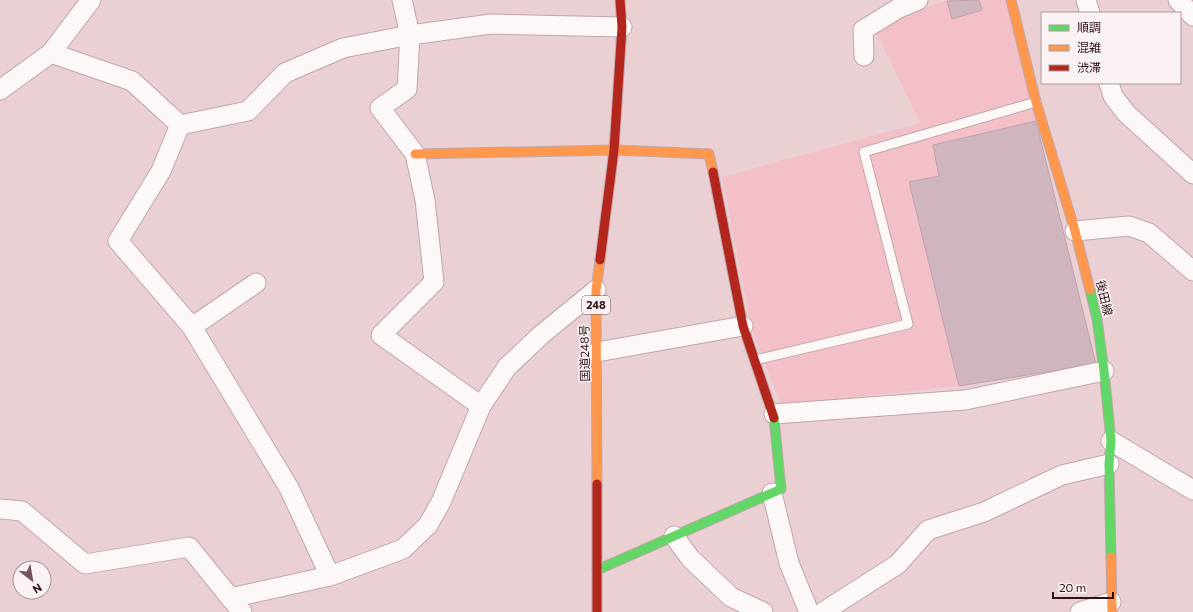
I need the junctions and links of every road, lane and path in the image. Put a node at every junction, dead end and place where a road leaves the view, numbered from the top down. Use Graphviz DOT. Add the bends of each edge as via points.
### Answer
graph roads {
  1 [pos="91,0"];
  2 [pos="402,0"];
  3 [pos="620,0"];
  4 [pos="918,0"];
  5 [pos="1011,0"];
  6 [pos="1086,0"];
  7 [pos="1178,0"];
  8 [pos="1090,12"];
  9 [pos="1193,16"];
  10 [pos="622,27"];
  11 [pos="410,35"];
  12 [pos="51,53"];
  13 [pos="864,56"];
  14 [pos="1110,84"];
  15 [pos="0,90"];
  16 [pos="1036,102"];
  17 [pos="180,125"];
  18 [pos="614,150"];
  19 [pos="415,154"];
  20 [pos="1193,174"];
  21 [pos="1075,231"];
  22 [pos="1193,272"];
  23 [pos="256,283"];
  24 [pos="596,290"];
  25 [pos="743,326"];
  26 [pos="192,327"];
  27 [pos="598,352"];
  28 [pos="755,360"];
  29 [pos="1104,371"];
  30 [pos="481,406"];
  31 [pos="774,414"];
  32 [pos="1111,441"];
  33 [pos="1109,464"];
  34 [pos="1193,490"];
  35 [pos="772,493"];
  36 [pos="0,509"];
  37 [pos="674,536"];
  38 [pos="597,570"];
  39 [pos="330,576"];
  40 [pos="230,598"];
  41 [pos="1111,607"];
  42 [pos="242,612"];
  43 [pos="597,612"];
  44 [pos="763,612"];
  45 [pos="809,612"];
  46 [pos="823,612"];
  47 [pos="1080,612"];
  1 -- 12 [label="street"];
  2 -- 11 [label="street"];
  3 -- 10 [label="main road, 国道248号 / 248"];
  4 -- 13 [label="street" via="899,8 863,30"];
  5 -- 16 [label="main road, 後田線"];
  6 -- 8 [label="street"];
  7 -- 9 [label="street"];
  10 -- 11 [label="street" via="491,24"];
  10 -- 18 [label="main road, 国道248号 / 248"];
  11 -- 17 [label="street" via="342,48 285,74 248,111"];
  11 -- 19 [label="street" via="407,89 380,108"];
  12 -- 15 [label="street"];
  12 -- 17 [label="street" via="132,81"];
  14 -- 20 [label="street" via="1113,96 1126,113"];
  16 -- 21 [label="main road, 後田線"];
  16 -- 28 [label="lane" via="864,152 908,324"];
  17 -- 26 [label="street" via="161,171 118,241"];
  18 -- 19 [label="main road"];
  18 -- 24 [label="main road, 国道248号 / 248"];
  18 -- 25 [label="main road" via="708,154"];
  19 -- 30 [label="street" via="425,200 434,282 381,335"];
  21 -- 22 [label="street" via="1129,226 1149,233"];
  21 -- 29 [label="main road, 後田線" via="1097,319"];
  23 -- 26 [label="street"];
  24 -- 27 [label="main road, 国道248号 / 248"];
  24 -- 30 [label="street" via="507,366"];
  25 -- 27 [label="street"];
  25 -- 28 [label="main road"];
  26 -- 39 [label="street" via="289,488"];
  27 -- 38 [label="main road, 国道248号 / 248"];
  28 -- 31 [label="main road"];
  29 -- 31 [label="street" via="965,400"];
  29 -- 32 [label="main road, 後田線"];
  30 -- 39 [label="street" via="441,502 428,525 403,549"];
  31 -- 35 [label="main road" via="781,489"];
  32 -- 33 [label="main road, 後田線"];
  32 -- 34 [label="street"];
  33 -- 41 [label="main road, 後田線"];
  33 -- 46 [label="street" via="1062,475 984,512 928,530 898,564"];
  35 -- 37 [label="main road"];
  35 -- 45 [label="street" via="789,563"];
  36 -- 40 [label="street" via="22,511 85,564 189,547"];
  37 -- 38 [label="main road"];
  37 -- 44 [label="street" via="690,558 731,597"];
  38 -- 43 [label="main road, 国道248号 / 248"];
  39 -- 40 [label="street"];
  40 -- 42 [label="street"];
  41 -- 47 [label="street"];
}
